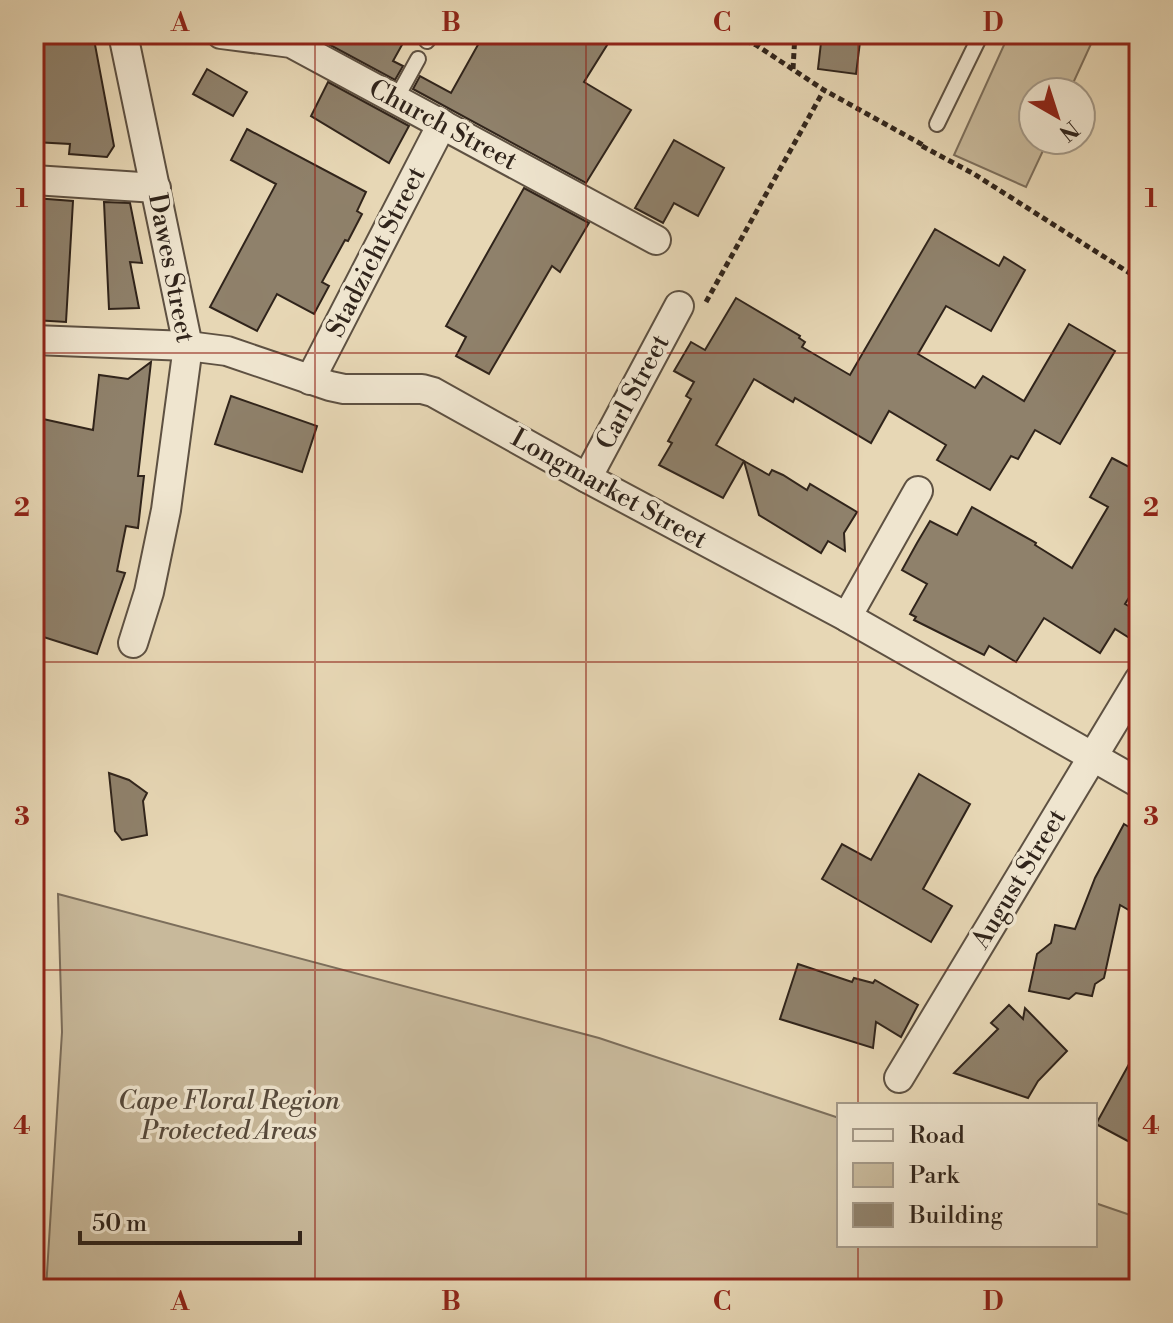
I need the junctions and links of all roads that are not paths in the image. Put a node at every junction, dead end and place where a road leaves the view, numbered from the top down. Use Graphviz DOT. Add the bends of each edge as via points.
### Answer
graph roads {
  1 [pos="123,34"];
  2 [pos="221,34"];
  3 [pos="981,34"];
  4 [pos="294,38"];
  5 [pos="418,59"];
  6 [pos="396,99"];
  7 [pos="442,124"];
  8 [pos="937,124"];
  9 [pos="34,180"];
  10 [pos="156,188"];
  11 [pos="656,240"];
  12 [pos="679,306"];
  13 [pos="34,340"];
  14 [pos="188,346"];
  15 [pos="310,380"];
  16 [pos="587,478"];
  17 [pos="918,491"];
  18 [pos="847,617"];
  19 [pos="133,643"];
  20 [pos="1139,680"];
  21 [pos="1092,756"];
  22 [pos="1139,783"];
  23 [pos="899,1078"];
  1 -- 10 [label="street, Dawes Street"];
  2 -- 4 [label="street, Church Street"];
  3 -- 8 [label="lane"];
  4 -- 6 [label="street, Church Street"];
  5 -- 6 [label="lane"];
  6 -- 7 [label="street, Church Street"];
  7 -- 11 [label="street, Church Street"];
  7 -- 15 [label="street, Stadzicht Street"];
  9 -- 10 [label="street"];
  10 -- 14 [label="street, Dawes Street"];
  12 -- 16 [label="street, Carl Street"];
  13 -- 14 [label="street, Longmarket Street"];
  14 -- 15 [label="street, Longmarket Street" via="227,351"];
  14 -- 19 [label="street, Dawes Street" via="166,510"];
  15 -- 16 [label="street, Longmarket Street" via="344,389 433,392"];
  16 -- 18 [label="street, Longmarket Street"];
  17 -- 18 [label="street"];
  18 -- 21 [label="street, Longmarket Street"];
  20 -- 21 [label="street, August Street"];
  21 -- 22 [label="street, Longmarket Street"];
  21 -- 23 [label="street, August Street"];
}
